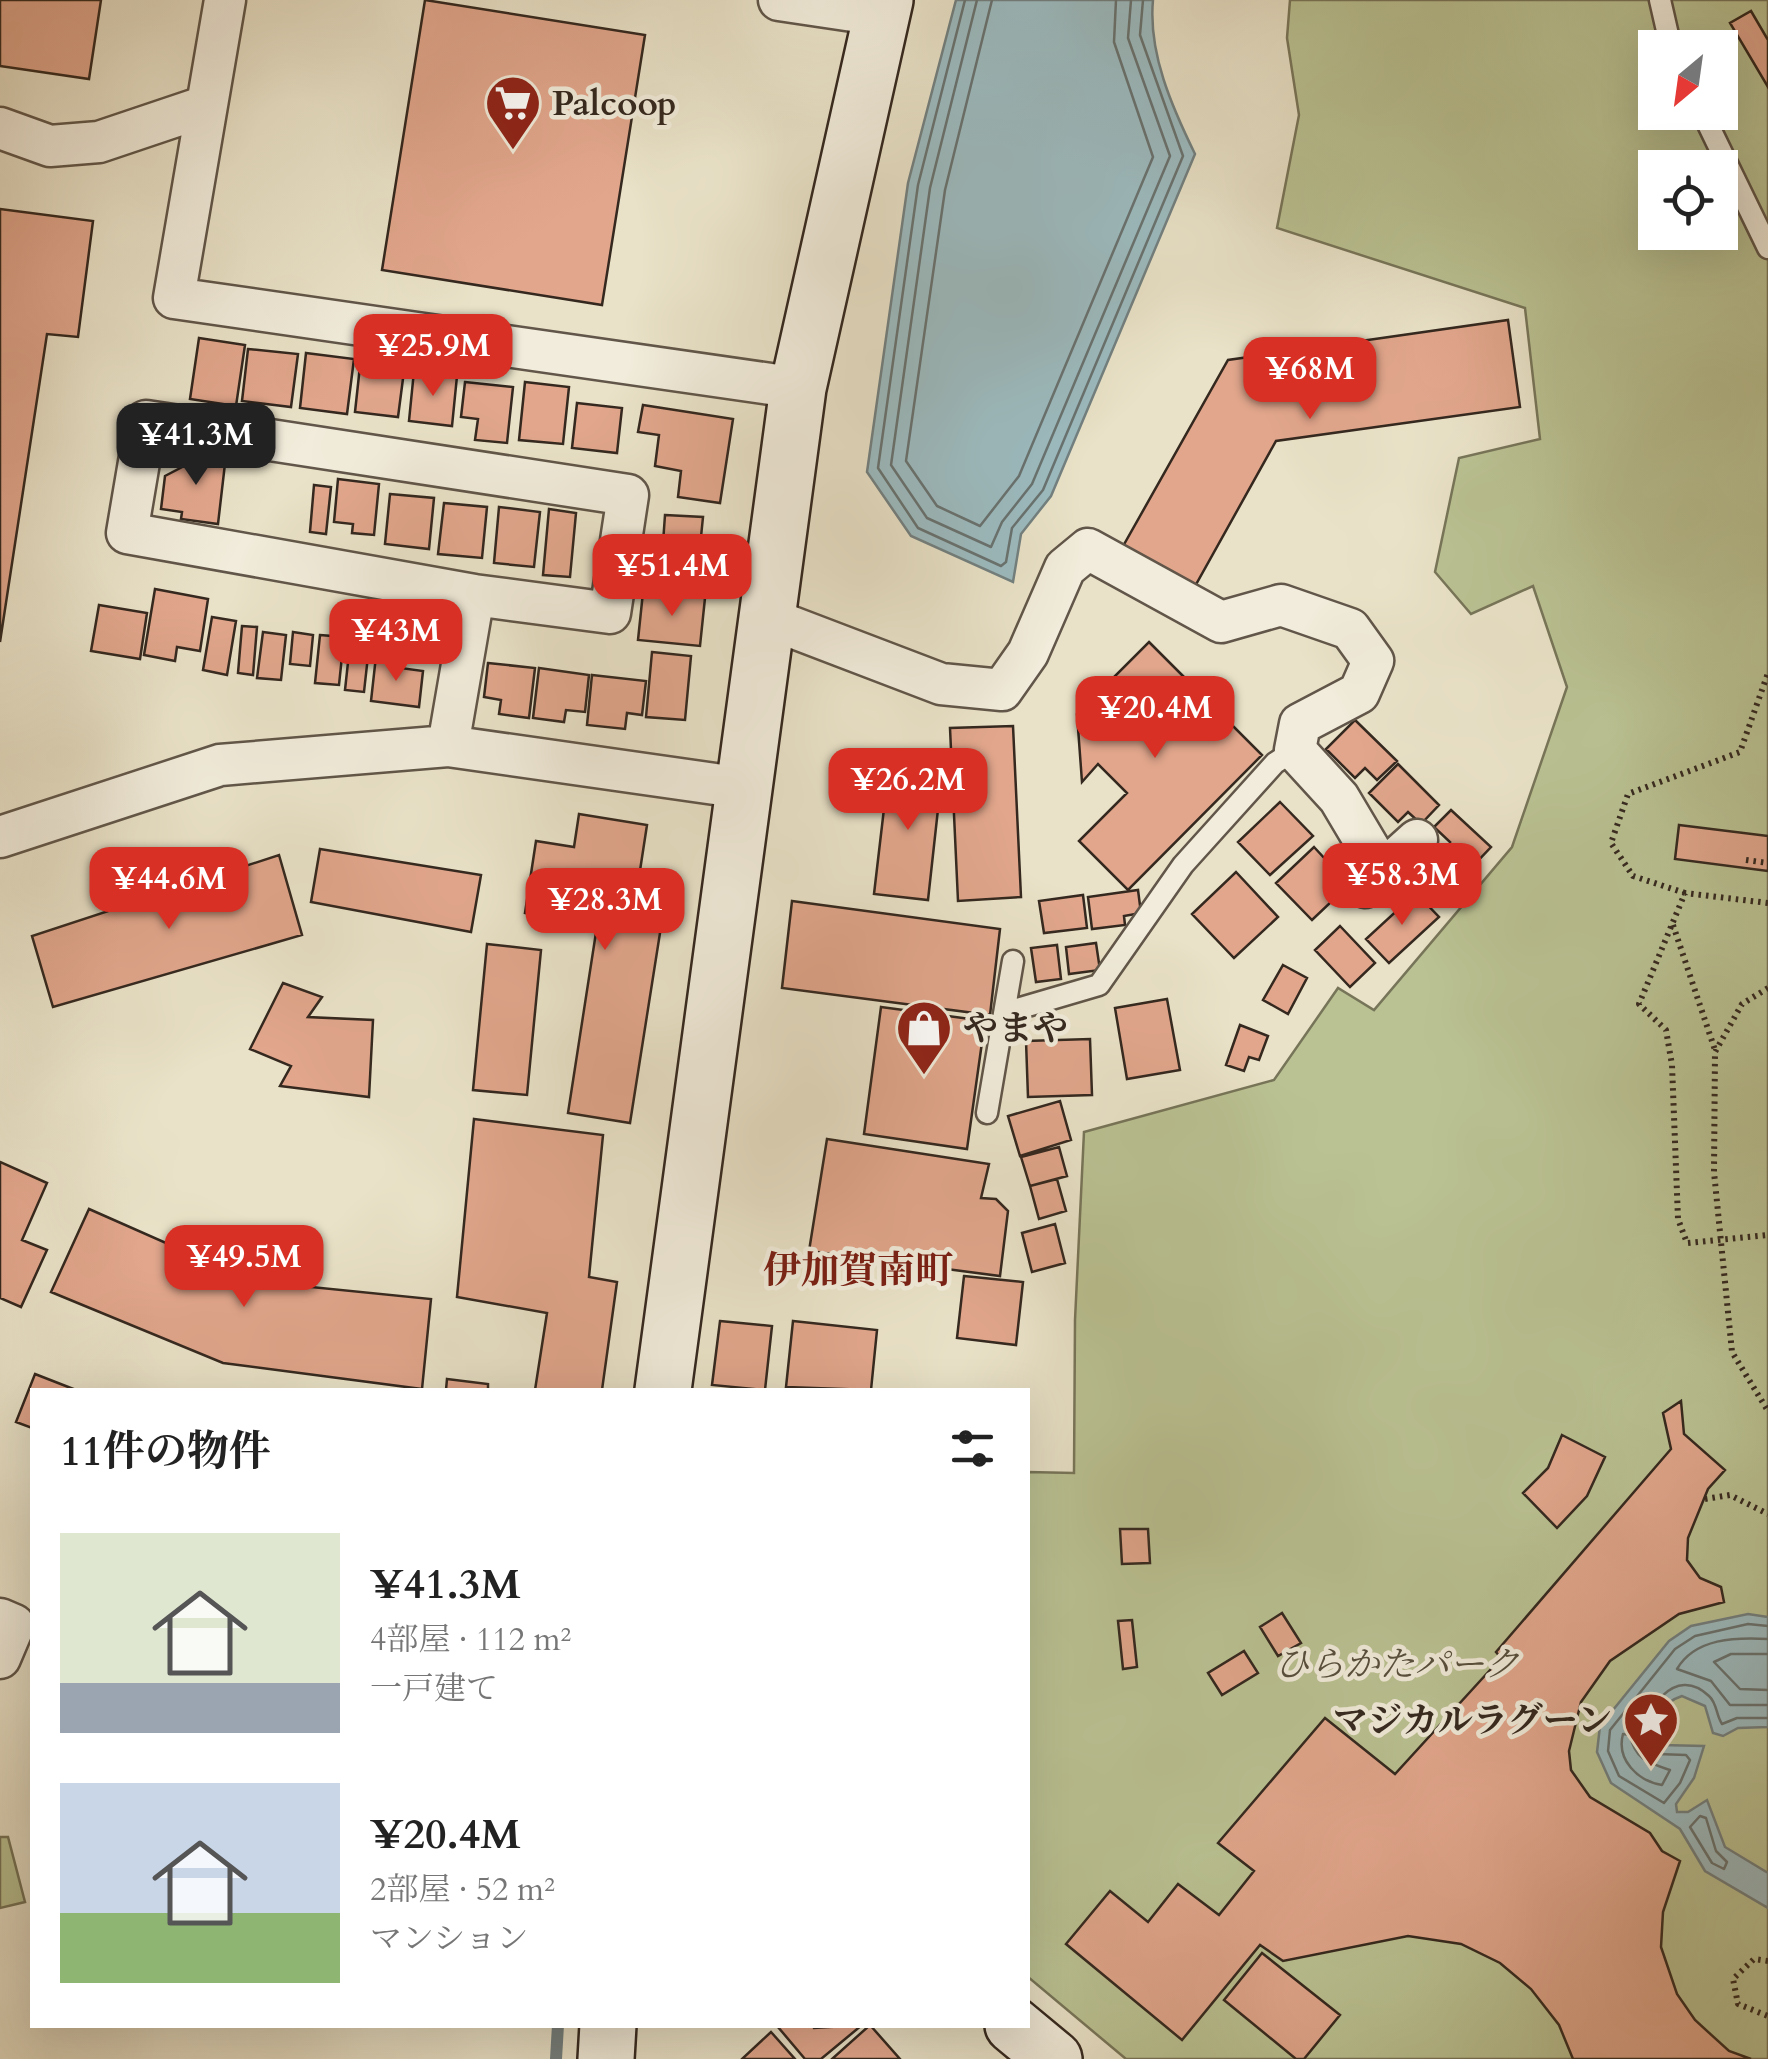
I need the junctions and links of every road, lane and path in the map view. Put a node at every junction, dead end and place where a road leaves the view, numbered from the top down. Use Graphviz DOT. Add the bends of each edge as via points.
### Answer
graph roads {
  1 [pos="225,0"];
  2 [pos="779,0"];
  3 [pos="1660,0"];
  4 [pos="882,7"];
  5 [pos="1667,30"];
  6 [pos="206,106"];
  7 [pos="0,128"];
  8 [pos="1711,130"];
  9 [pos="1768,248"];
  10 [pos="798,388"];
  11 [pos="474,595"];
  12 [pos="768,618"];
  13 [pos="1768,673"];
  14 [pos="448,746"];
  15 [pos="1294,750"];
  16 [pos="743,788"];
  17 [pos="0,837"];
  18 [pos="1418,840"];
  19 [pos="1746,860"];
  20 [pos="1768,863"];
  21 [pos="1685,893"];
  22 [pos="1768,903"];
  23 [pos="1672,922"];
  24 [pos="1013,961"];
  25 [pos="1768,988"];
  26 [pos="1007,1012"];
  27 [pos="1715,1052"];
  28 [pos="987,1113"];
  29 [pos="1768,1235"];
  30 [pos="1721,1243"];
  31 [pos="662,1388"];
  32 [pos="1768,1410"];
  33 [pos="1705,1499"];
  34 [pos="1768,1514"];
  35 [pos="0,1619"];
  36 [pos="0,1658"];
  37 [pos="1768,1961"];
  38 [pos="1768,2016"];
  39 [pos="608,2028"];
  40 [pos="606,2059"];
  1 -- 6 [label="street"];
  2 -- 4 [label="street"];
  3 -- 5 [label="lane"];
  4 -- 10 [label="street"];
  6 -- 7 [label="street" via="99,142 50,146"];
  6 -- 10 [label="street" via="174,298"];
  8 -- 9 [label="lane"];
  10 -- 12 [label="street"];
  11 -- 11 [label="street" via="610,613 628,495 146,421 127,533"];
  11 -- 14 [label="street"];
  12 -- 15 [label="street" via="941,684 1002,690 1028,652 1065,568 1088,549 1221,622 1280,605 1350,629 1374,661 1359,693 1300,724"];
  12 -- 16 [label="street"];
  13 -- 21 [label="path" via="1740,752 1628,794 1611,843 1633,876"];
  14 -- 16 [label="street"];
  14 -- 17 [label="street" via="220,765"];
  15 -- 18 [label="street" via="1339,798 1374,880"];
  15 -- 26 [label="lane" via="1184,865 1099,985"];
  16 -- 31 [label="street"];
  19 -- 20 [label="path"];
  21 -- 22 [label="path"];
  21 -- 23 [label="path"];
  23 -- 27 [label="path"];
  23 -- 30 [label="path" via="1638,1004 1666,1030 1682,1231 1687,1242"];
  24 -- 26 [label="lane"];
  25 -- 27 [label="path" via="1742,1004"];
  26 -- 28 [label="lane"];
  27 -- 30 [label="path"];
  29 -- 30 [label="path"];
  30 -- 32 [label="path" via="1732,1352"];
  33 -- 34 [label="path" via="1730,1495"];
  35 -- 36 [label="street" via="14,1625"];
  37 -- 38 [label="path" via="1754,1959 1732,1979 1738,2004"];
  39 -- 40 [label="street"];
}
